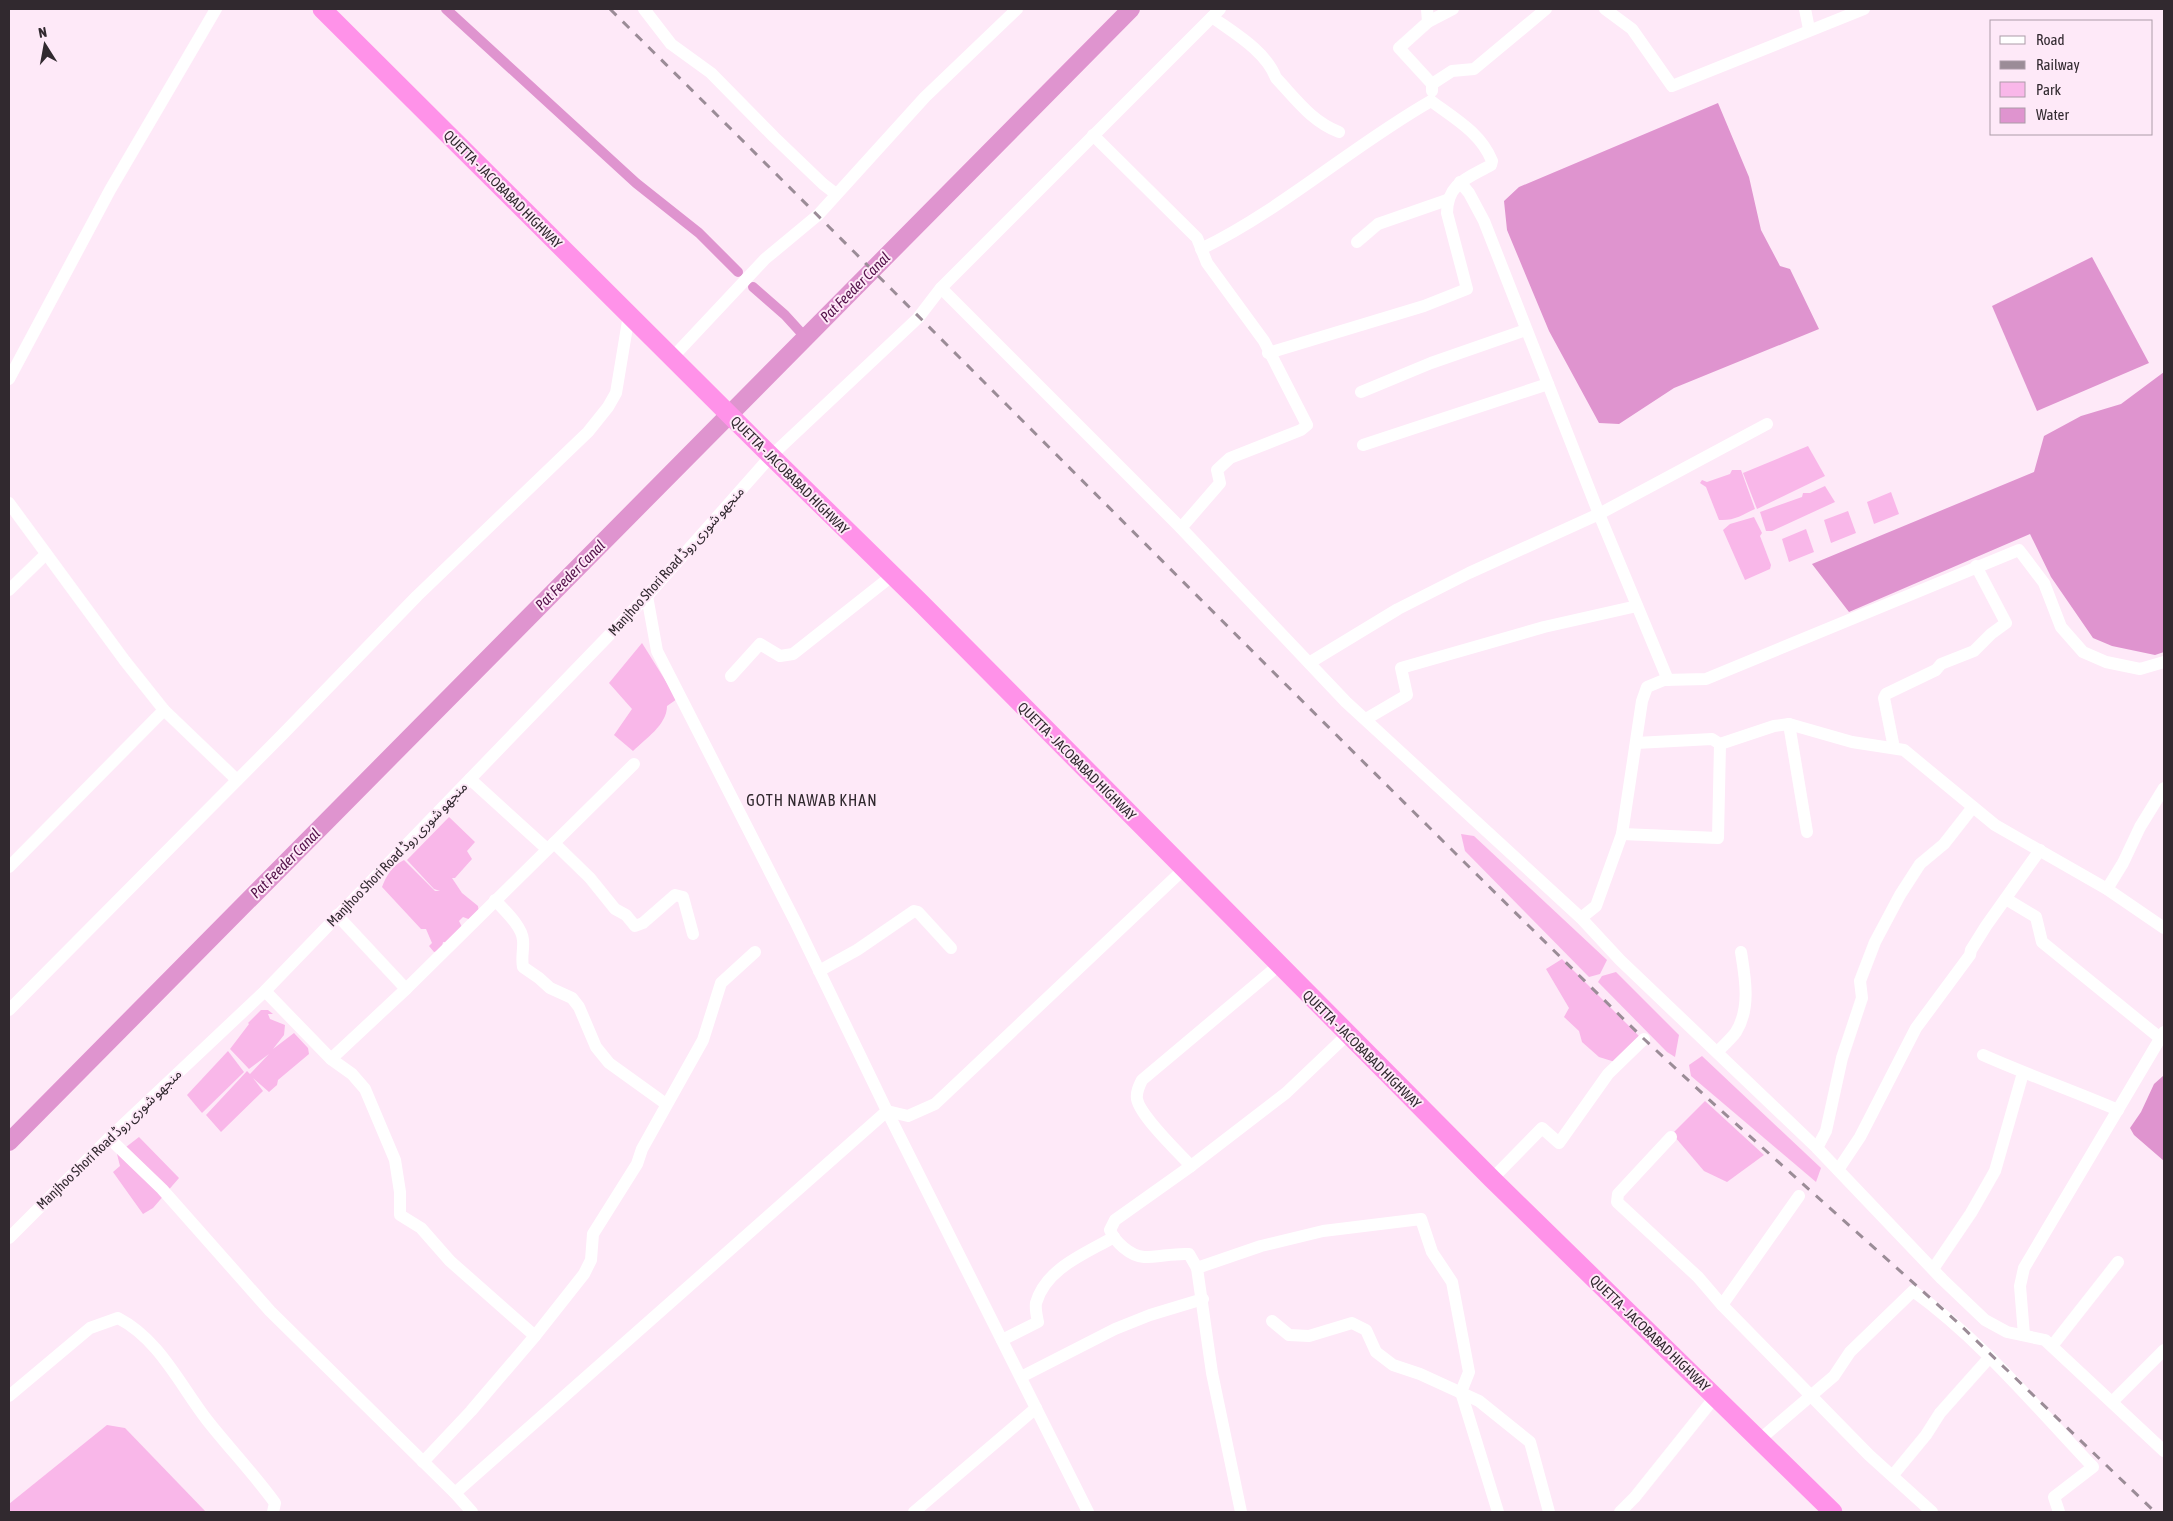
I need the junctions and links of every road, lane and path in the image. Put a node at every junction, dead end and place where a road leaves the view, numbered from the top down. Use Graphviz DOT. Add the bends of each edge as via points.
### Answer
graph roads {
  1 [pos="216,9"];
  2 [pos="322,9"];
  3 [pos="644,9"];
  4 [pos="1017,9"];
  5 [pos="1453,9"];
  6 [pos="1546,9"];
  7 [pos="1605,9"];
  8 [pos="1805,9"];
  9 [pos="1864,9"];
  10 [pos="1216,13"];
  11 [pos="1427,15"];
  12 [pos="1809,29"];
  13 [pos="1432,84"];
  14 [pos="1431,101"];
  15 [pos="1339,132"];
  16 [pos="1093,135"];
  17 [pos="1460,182"];
  18 [pos="836,194"];
  19 [pos="1447,200"];
  20 [pos="1357,242"];
  21 [pos="1201,249"];
  22 [pos="940,288"];
  23 [pos="629,315"];
  24 [pos="1526,330"];
  25 [pos="1268,353"];
  26 [pos="672,358"];
  27 [pos="9,379"];
  28 [pos="1548,384"];
  29 [pos="1361,392"];
  30 [pos="1767,424"];
  31 [pos="1363,445"];
  32 [pos="770,456"];
  33 [pos="9,503"];
  34 [pos="1599,514"];
  35 [pos="1181,528"];
  36 [pos="46,554"];
  37 [pos="1976,566"];
  38 [pos="893,575"];
  39 [pos="9,590"];
  40 [pos="647,596"];
  41 [pos="1637,606"];
  42 [pos="2164,662"];
  43 [pos="1309,663"];
  44 [pos="731,676"];
  45 [pos="1668,680"];
  46 [pos="164,710"];
  47 [pos="1366,719"];
  48 [pos="1789,724"];
  49 [pos="1636,743"];
  50 [pos="1720,744"];
  51 [pos="1894,748"];
  52 [pos="634,764"];
  53 [pos="470,779"];
  54 [pos="237,780"];
  55 [pos="2164,788"];
  56 [pos="1973,807"];
  57 [pos="1807,832"];
  58 [pos="1622,834"];
  59 [pos="550,846"];
  60 [pos="2040,850"];
  61 [pos="9,867"];
  62 [pos="1184,869"];
  63 [pos="2107,889"];
  64 [pos="2006,899"];
  65 [pos="495,900"];
  66 [pos="337,915"];
  67 [pos="1581,918"];
  68 [pos="2164,928"];
  69 [pos="693,934"];
  70 [pos="951,948"];
  71 [pos="755,952"];
  72 [pos="1741,952"];
  73 [pos="1279,965"];
  74 [pos="819,971"];
  75 [pos="406,988"];
  76 [pos="265,990"];
  77 [pos="9,1010"];
  78 [pos="1347,1035"];
  79 [pos="2162,1035"];
  80 [pos="1644,1039"];
  81 [pos="1717,1052"];
  82 [pos="1983,1055"];
  83 [pos="331,1059"];
  84 [pos="2023,1073"];
  85 [pos="666,1104"];
  86 [pos="2118,1110"];
  87 [pos="887,1111"];
  88 [pos="1671,1137"];
  89 [pos="109,1138"];
  90 [pos="1817,1148"];
  91 [pos="1191,1166"];
  92 [pos="1838,1170"];
  93 [pos="1492,1179"];
  94 [pos="1799,1196"];
  95 [pos="1114,1237"];
  96 [pos="9,1238"];
  97 [pos="2118,1262"];
  98 [pos="1197,1268"];
  99 [pos="1933,1269"];
  100 [pos="1203,1299"];
  101 [pos="1722,1305"];
  102 [pos="1272,1321"];
  103 [pos="536,1336"];
  104 [pos="2024,1336"];
  105 [pos="1002,1340"];
  106 [pos="2052,1346"];
  107 [pos="2164,1350"];
  108 [pos="1989,1358"];
  109 [pos="1021,1377"];
  110 [pos="1461,1392"];
  111 [pos="1811,1394"];
  112 [pos="9,1396"];
  113 [pos="1715,1397"];
  114 [pos="2112,1402"];
  115 [pos="1036,1408"];
  116 [pos="1758,1441"];
  117 [pos="2164,1451"];
  118 [pos="423,1462"];
  119 [pos="1893,1475"];
  120 [pos="455,1493"];
  121 [pos="272,1512"];
  122 [pos="472,1512"];
  123 [pos="914,1512"];
  124 [pos="1088,1512"];
  125 [pos="1242,1512"];
  126 [pos="1498,1512"];
  127 [pos="1549,1512"];
  128 [pos="1620,1512"];
  129 [pos="1833,1512"];
  130 [pos="1932,1512"];
  131 [pos="2058,1512"];
  1 -- 27 [label="street" via="110,190"];
  2 -- 23 [label="highway, QUETTA - JACOBABAD HIGHWAY"];
  3 -- 18 [label="street" via="671,44 711,73 774,138"];
  4 -- 18 [label="street" via="925,98"];
  5 -- 11 [label="street"];
  6 -- 13 [label="street" via="1474,69 1452,71"];
  7 -- 12 [label="street" via="1632,29 1672,86"];
  8 -- 12 [label="street"];
  9 -- 12 [label="street"];
  10 -- 15 [label="street" via="1253,47 1314,119"];
  10 -- 16 [label="street, Manjhoo Shori Road منجھو شوری روڈ"];
  11 -- 13 [label="street" via="1400,48"];
  13 -- 14 [label="street"];
  14 -- 17 [label="street" via="1484,142 1492,161 1491,166"];
  14 -- 21 [label="street" via="1252,220"];
  16 -- 21 [label="street" via="1197,238"];
  16 -- 22 [label="street, Manjhoo Shori Road منجھو شوری روڈ"];
  17 -- 19 [label="street"];
  17 -- 24 [label="street" via="1484,221"];
  18 -- 26 [label="street" via="818,214 765,259"];
  19 -- 20 [label="street" via="1378,224"];
  19 -- 25 [label="street" via="1447,213 1467,289 1424,306"];
  21 -- 25 [label="street" via="1207,263 1258,331"];
  22 -- 32 [label="street, Manjhoo Shori Road منجھو شوری روڈ" via="918,318"];
  22 -- 35 [label="street"];
  23 -- 26 [label="highway, QUETTA - JACOBABAD HIGHWAY"];
  23 -- 54 [label="street" via="616,393 588,432 417,596"];
  24 -- 28 [label="street"];
  24 -- 29 [label="street" via="1431,363"];
  25 -- 35 [label="street" via="1306,425 1221,464 1217,470 1220,483"];
  26 -- 32 [label="highway, QUETTA - JACOBABAD HIGHWAY"];
  28 -- 31 [label="street"];
  28 -- 34 [label="street"];
  30 -- 34 [label="street"];
  32 -- 38 [label="highway, QUETTA - JACOBABAD HIGHWAY"];
  32 -- 40 [label="street, Manjhoo Shori Road منجھو شوری روڈ"];
  33 -- 36 [label="street"];
  34 -- 41 [label="street"];
  34 -- 43 [label="street" via="1398,609"];
  35 -- 43 [label="street"];
  36 -- 39 [label="street"];
  36 -- 46 [label="street"];
  37 -- 42 [label="street" via="2019,550 2044,583 2061,627 2083,652 2106,662 2140,669"];
  37 -- 45 [label="street" via="1706,679"];
  37 -- 51 [label="street" via="2006,623 1974,651 1940,664 1936,670 1886,694 1884,698"];
  38 -- 44 [label="street" via="793,654 780,656 760,644"];
  38 -- 62 [label="highway, QUETTA - JACOBABAD HIGHWAY"];
  40 -- 53 [label="street, Manjhoo Shori Road منجھو شوری روڈ"];
  40 -- 74 [label="street" via="657,651"];
  41 -- 45 [label="street"];
  41 -- 47 [label="street" via="1544,627 1401,668 1407,695"];
  43 -- 47 [label="street"];
  45 -- 49 [label="street" via="1647,687"];
  46 -- 54 [label="street"];
  46 -- 61 [label="street"];
  47 -- 67 [label="street"];
  48 -- 50 [label="street"];
  48 -- 51 [label="street" via="1852,742"];
  48 -- 57 [label="street"];
  49 -- 50 [label="street" via="1712,739"];
  49 -- 58 [label="street"];
  50 -- 58 [label="street" via="1718,838"];
  51 -- 56 [label="street" via="1904,750"];
  52 -- 59 [label="street"];
  53 -- 59 [label="street"];
  53 -- 66 [label="street, Manjhoo Shori Road منجھو شوری روڈ"];
  54 -- 77 [label="street"];
  55 -- 63 [label="street"];
  56 -- 60 [label="street" via="1995,825"];
  56 -- 90 [label="street" via="1944,844 1920,864 1875,942 1860,981 1862,998 1842,1058 1826,1131"];
  58 -- 67 [label="street" via="1596,906"];
  59 -- 65 [label="street"];
  59 -- 69 [label="street" via="590,878 635,926 675,895 683,897"];
  60 -- 63 [label="street"];
  60 -- 64 [label="street"];
  62 -- 73 [label="highway, QUETTA - JACOBABAD HIGHWAY"];
  62 -- 87 [label="street" via="935,1104 908,1116"];
  63 -- 68 [label="street"];
  64 -- 79 [label="street" via="2036,917 2042,942"];
  64 -- 92 [label="street" via="1970,955 1916,1028 1860,1137"];
  65 -- 75 [label="street"];
  65 -- 85 [label="street" via="520,931 523,967 550,988 572,998 596,1047 609,1063"];
  66 -- 75 [label="street"];
  66 -- 76 [label="street, Manjhoo Shori Road منجھو شوری روڈ"];
  67 -- 81 [label="street" via="1620,960"];
  70 -- 74 [label="street" via="914,911 857,950"];
  71 -- 85 [label="street" via="721,983 703,1040"];
  72 -- 81 [label="street" via="1746,983 1745,1008 1736,1032"];
  73 -- 78 [label="highway, QUETTA - JACOBABAD HIGHWAY"];
  73 -- 91 [label="street" via="1142,1080 1138,1088 1137,1097 1143,1111"];
  74 -- 87 [label="street"];
  75 -- 83 [label="street"];
  76 -- 83 [label="street"];
  76 -- 89 [label="street, Manjhoo Shori Road منجھو شوری روڈ"];
  78 -- 91 [label="street" via="1286,1093"];
  78 -- 93 [label="highway, QUETTA - JACOBABAD HIGHWAY"];
  79 -- 86 [label="street"];
  80 -- 93 [label="street" via="1608,1074 1559,1143 1542,1128"];
  81 -- 90 [label="street"];
  82 -- 84 [label="street"];
  83 -- 103 [label="street" via="352,1074 365,1089 395,1160 400,1215 422,1228 450,1261"];
  84 -- 86 [label="street"];
  84 -- 99 [label="street" via="1995,1171"];
  85 -- 103 [label="street" via="637,1164 593,1234 591,1260 584,1274"];
  86 -- 104 [label="street" via="2024,1268 2020,1286"];
  87 -- 105 [label="street"];
  87 -- 120 [label="street"];
  88 -- 101 [label="street" via="1617,1196 1617,1202 1698,1277"];
  89 -- 96 [label="street, Manjhoo Shori Road منجھو شوری روڈ"];
  89 -- 118 [label="street" via="162,1189 270,1311"];
  90 -- 92 [label="street"];
  91 -- 95 [label="street" via="1115,1220 1110,1230"];
  92 -- 99 [label="street"];
  93 -- 113 [label="highway, QUETTA - JACOBABAD HIGHWAY"];
  94 -- 101 [label="street"];
  95 -- 98 [label="street" via="1142,1257 1189,1254"];
  95 -- 105 [label="street" via="1065,1265 1047,1281 1036,1304 1038,1322"];
  97 -- 106 [label="street"];
  98 -- 100 [label="street"];
  98 -- 110 [label="street" via="1261,1246 1323,1231 1421,1219 1432,1252 1452,1282 1469,1372"];
  99 -- 104 [label="street" via="1985,1320 2007,1332"];
  100 -- 109 [label="street" via="1115,1329"];
  100 -- 125 [label="street" via="1212,1372"];
  101 -- 111 [label="street"];
  102 -- 110 [label="street" via="1289,1335 1310,1336 1352,1322 1366,1330 1376,1352 1393,1365"];
  103 -- 118 [label="street"];
  104 -- 106 [label="street" via="2045,1340"];
  105 -- 109 [label="street"];
  106 -- 114 [label="street"];
  107 -- 114 [label="street"];
  108 -- 111 [label="street" via="1941,1311 1913,1291 1850,1352 1834,1376"];
  108 -- 119 [label="street" via="1940,1413"];
  108 -- 131 [label="street" via="2093,1467 2054,1497"];
  109 -- 115 [label="street"];
  110 -- 126 [label="street"];
  110 -- 127 [label="street" via="1479,1401 1530,1442"];
  111 -- 116 [label="street"];
  111 -- 119 [label="street" via="1869,1455"];
  112 -- 121 [label="street" via="90,1328 118,1318 134,1326 156,1348 208,1421 275,1502"];
  113 -- 116 [label="highway, QUETTA - JACOBABAD HIGHWAY"];
  113 -- 128 [label="street"];
  114 -- 117 [label="street"];
  115 -- 123 [label="street"];
  115 -- 124 [label="street"];
  116 -- 129 [label="highway, QUETTA - JACOBABAD HIGHWAY"];
  118 -- 120 [label="street"];
  119 -- 130 [label="street"];
  120 -- 122 [label="street"];
}
